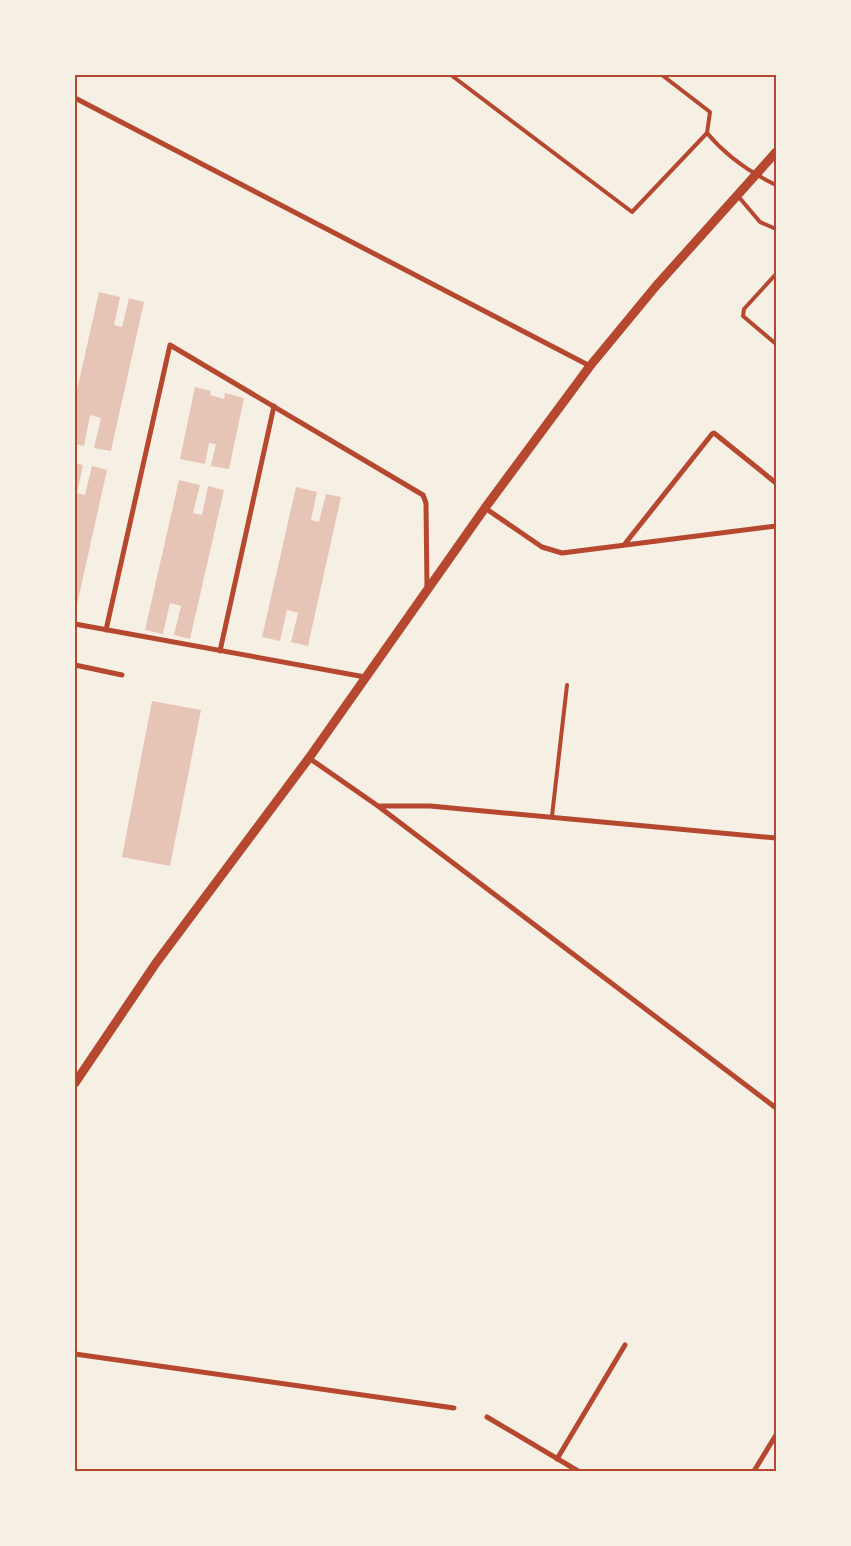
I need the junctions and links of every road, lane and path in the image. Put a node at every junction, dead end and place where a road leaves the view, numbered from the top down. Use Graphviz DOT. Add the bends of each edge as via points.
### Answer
graph roads {
  1 [pos="451,75"];
  2 [pos="662,75"];
  3 [pos="75,98"];
  4 [pos="707,133"];
  5 [pos="776,152"];
  6 [pos="755,175"];
  7 [pos="776,185"];
  8 [pos="737,194"];
  9 [pos="776,229"];
  10 [pos="776,274"];
  11 [pos="776,344"];
  12 [pos="590,366"];
  13 [pos="274,406"];
  14 [pos="776,483"];
  15 [pos="485,508"];
  16 [pos="776,526"];
  17 [pos="624,545"];
  18 [pos="427,590"];
  19 [pos="75,624"];
  20 [pos="106,630"];
  21 [pos="220,651"];
  22 [pos="75,666"];
  23 [pos="122,675"];
  24 [pos="365,677"];
  25 [pos="567,685"];
  26 [pos="309,758"];
  27 [pos="378,806"];
  28 [pos="552,816"];
  29 [pos="776,838"];
  30 [pos="75,1083"];
  31 [pos="776,1108"];
  32 [pos="625,1345"];
  33 [pos="75,1354"];
  34 [pos="454,1408"];
  35 [pos="488,1418"];
  36 [pos="776,1435"];
  37 [pos="557,1459"];
  38 [pos="578,1471"];
  39 [pos="754,1471"];
  1 -- 4 [label="lane" via="632,212"];
  2 -- 4 [label="lane" via="710,112"];
  3 -- 12 [label="street"];
  4 -- 6 [label="lane" via="723,152"];
  5 -- 6 [label="street"];
  6 -- 7 [label="lane"];
  6 -- 8 [label="street"];
  8 -- 9 [label="lane" via="760,222"];
  8 -- 12 [label="street"];
  10 -- 11 [label="lane" via="744,309 742,316"];
  12 -- 15 [label="street"];
  13 -- 18 [label="street" via="423,495 426,503"];
  13 -- 20 [label="street" via="170,345"];
  13 -- 21 [label="street"];
  14 -- 17 [label="street" via="714,433"];
  15 -- 17 [label="street" via="554,552"];
  15 -- 18 [label="street"];
  16 -- 17 [label="street"];
  18 -- 24 [label="street"];
  19 -- 20 [label="street"];
  20 -- 21 [label="street"];
  21 -- 24 [label="street"];
  22 -- 23 [label="street"];
  24 -- 26 [label="street"];
  25 -- 28 [label="lane"];
  26 -- 27 [label="street"];
  26 -- 30 [label="street" via="156,963"];
  27 -- 28 [label="street" via="430,806"];
  27 -- 31 [label="street"];
  28 -- 29 [label="street"];
  32 -- 37 [label="street"];
  33 -- 34 [label="street"];
  35 -- 37 [label="street"];
  36 -- 39 [label="street"];
  37 -- 38 [label="street"];
}
